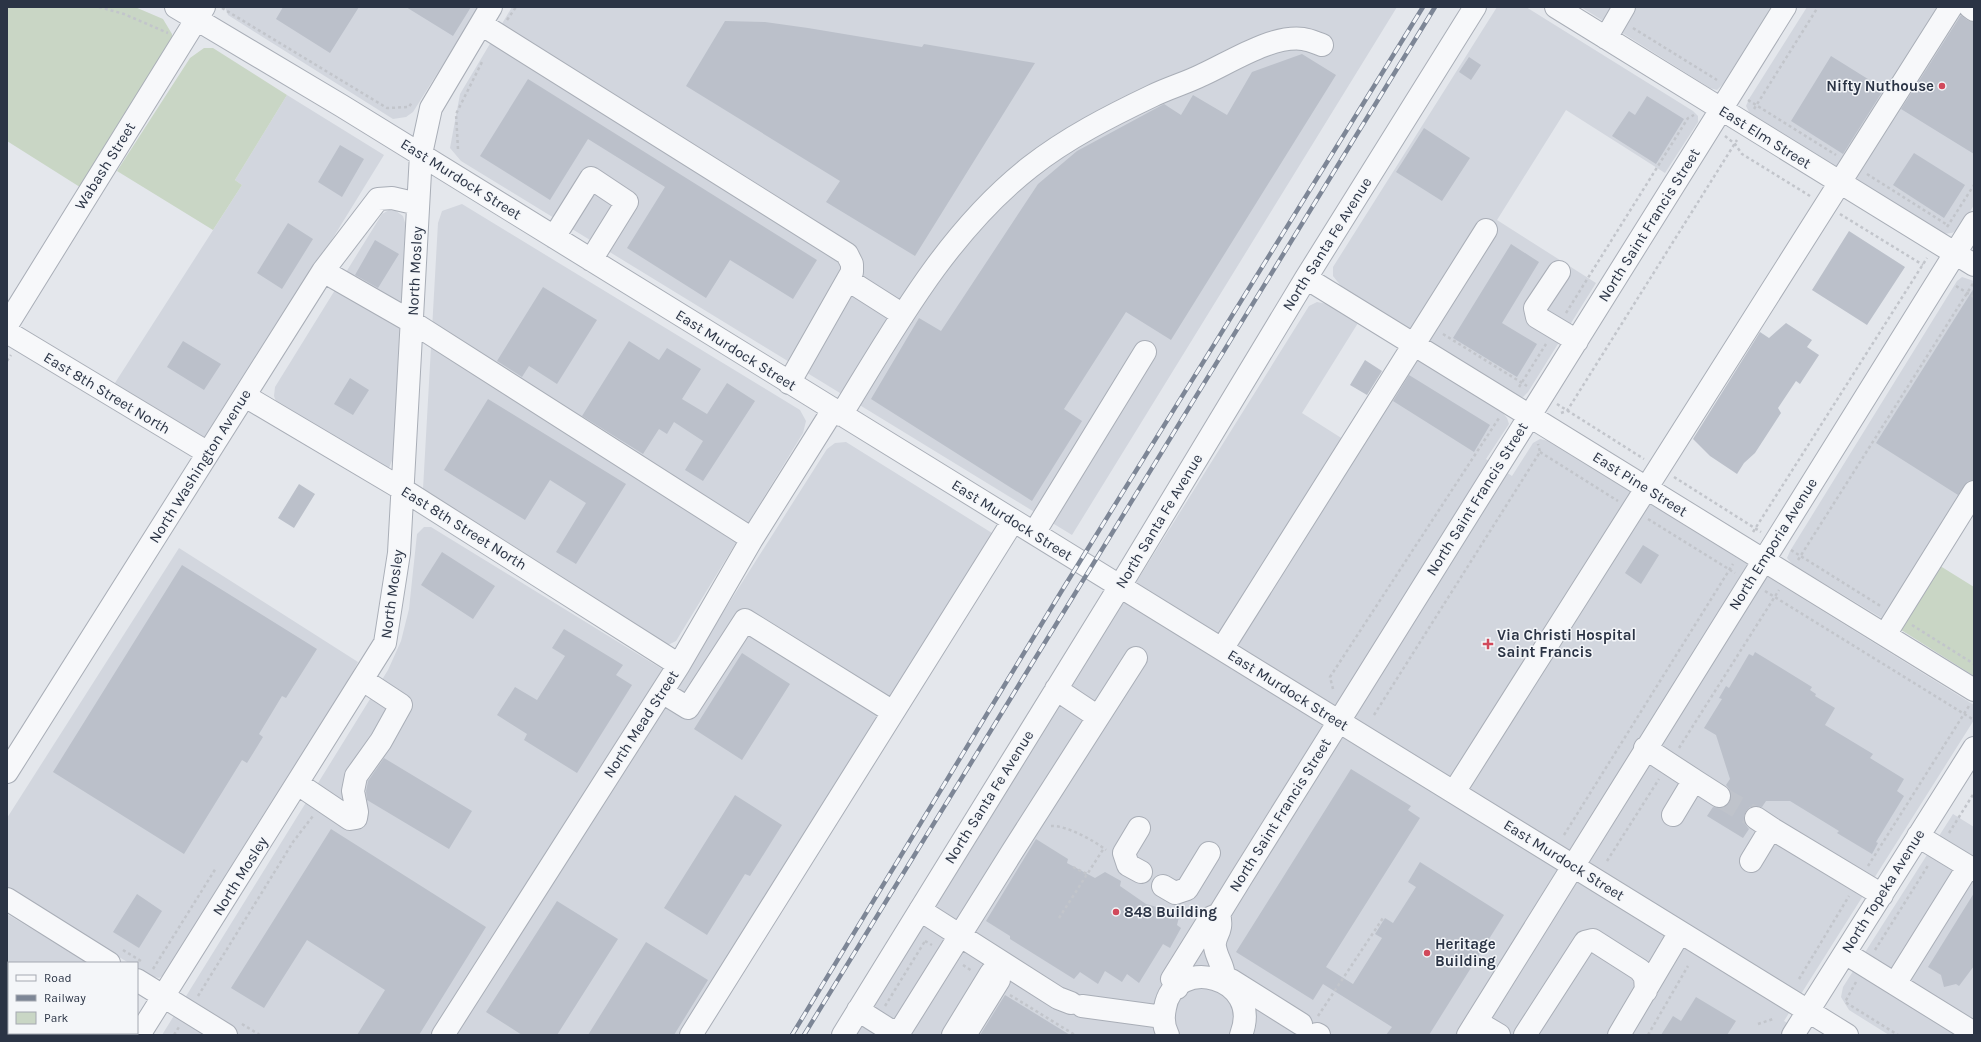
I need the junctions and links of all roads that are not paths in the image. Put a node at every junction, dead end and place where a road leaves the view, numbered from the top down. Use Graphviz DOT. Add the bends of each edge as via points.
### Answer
graph roads {
  1 [pos="176,7"];
  2 [pos="1475,7"];
  3 [pos="1556,7"];
  4 [pos="1784,7"];
  5 [pos="1950,7"];
  6 [pos="1970,7"];
  7 [pos="1974,10"];
  8 [pos="200,13"];
  9 [pos="1620,13"];
  10 [pos="490,22"];
  11 [pos="1606,38"];
  12 [pos="1322,45"];
  13 [pos="1713,105"];
  14 [pos="421,154"];
  15 [pos="1841,183"];
  16 [pos="418,204"];
  17 [pos="1486,230"];
  18 [pos="1956,236"];
  19 [pos="554,237"];
  20 [pos="591,260"];
  21 [pos="1974,265"];
  22 [pos="324,271"];
  23 [pos="1559,272"];
  24 [pos="1306,278"];
  25 [pos="848,280"];
  26 [pos="903,315"];
  27 [pos="412,322"];
  28 [pos="7,325"];
  29 [pos="7,332"];
  30 [pos="1577,341"];
  31 [pos="1414,345"];
  32 [pos="1145,352"];
  33 [pos="789,383"];
  34 [pos="245,396"];
  35 [pos="837,412"];
  36 [pos="1538,421"];
  37 [pos="208,453"];
  38 [pos="1647,488"];
  39 [pos="402,489"];
  40 [pos="1974,492"];
  41 [pos="1013,521"];
  42 [pos="1034,534"];
  43 [pos="752,539"];
  44 [pos="1763,560"];
  45 [pos="1120,586"];
  46 [pos="1885,635"];
  47 [pos="1222,649"];
  48 [pos="1136,658"];
  49 [pos="679,665"];
  50 [pos="363,680"];
  51 [pos="1056,689"];
  52 [pos="662,692"];
  53 [pos="1972,697"];
  54 [pos="894,712"];
  55 [pos="1098,717"];
  56 [pos="1339,721"];
  57 [pos="1645,748"];
  58 [pos="1974,748"];
  59 [pos="7,772"];
  60 [pos="1694,780"];
  61 [pos="298,784"];
  62 [pos="1454,792"];
  63 [pos="1719,796"];
  64 [pos="1673,815"];
  65 [pos="1139,828"];
  66 [pos="1918,836"];
  67 [pos="1209,853"];
  68 [pos="1750,862"];
  69 [pos="1572,866"];
  70 [pos="1971,869"];
  71 [pos="1141,872"];
  72 [pos="1163,886"];
  73 [pos="1882,895"];
  74 [pos="7,899"];
  75 [pos="1219,914"];
  76 [pos="929,915"];
  77 [pos="1680,932"];
  78 [pos="960,935"];
  79 [pos="1845,953"];
  80 [pos="115,956"];
  81 [pos="1000,968"];
  82 [pos="145,978"];
  83 [pos="1224,978"];
  84 [pos="1895,984"];
  85 [pos="1177,988"];
  86 [pos="168,989"];
  87 [pos="1646,991"];
  88 [pos="1808,1011"];
  89 [pos="867,1016"];
  90 [pos="1166,1026"];
  91 [pos="1473,1028"];
  92 [pos="234,1029"];
  93 [pos="1312,1029"];
  94 [pos="1974,1032"];
  95 [pos="139,1035"];
  96 [pos="443,1035"];
  97 [pos="691,1035"];
  98 [pos="842,1035"];
  99 [pos="957,1035"];
  100 [pos="1241,1035"];
  101 [pos="1499,1035"];
  102 [pos="1526,1035"];
  103 [pos="1619,1035"];
  104 [pos="1793,1035"];
  105 [pos="1847,1035"];
  1 -- 8 [label="street, East Murdock Street"];
  2 -- 24 [label="street, North Santa Fe Avenue"];
  3 -- 11 [label="street, East Elm Street"];
  4 -- 13 [label="street, North Saint Francis Street" via="1724,81"];
  5 -- 15 [label="street"];
  6 -- 7 [label="street"];
  8 -- 14 [label="street, East Murdock Street"];
  8 -- 28 [label="street, Wabash Street"];
  9 -- 11 [label="street"];
  10 -- 14 [label="street" via="431,108"];
  10 -- 25 [label="street" via="847,254 852,264"];
  11 -- 13 [label="street, East Elm Street"];
  12 -- 26 [label="street, North Mead Street" via="1294,38 1271,43 1152,96 1068,141 999,192 958,237"];
  13 -- 15 [label="street, East Elm Street"];
  13 -- 30 [label="street, North Saint Francis Street"];
  14 -- 16 [label="street, North Mosley"];
  14 -- 19 [label="street, East Murdock Street"];
  15 -- 18 [label="street, East Elm Street"];
  15 -- 38 [label="street"];
  16 -- 22 [label="street, North Washington Avenue" via="392,198 378,199"];
  16 -- 27 [label="street, North Mosley"];
  17 -- 31 [label="street"];
  18 -- 21 [label="street, East Elm Street"];
  18 -- 44 [label="street, North Emporia Avenue" via="1931,271"];
  19 -- 20 [label="street, East Murdock Street"];
  19 -- 20 [label="street" via="591,178 627,202"];
  20 -- 33 [label="street, East Murdock Street"];
  22 -- 27 [label="street"];
  22 -- 34 [label="street, North Washington Avenue"];
  23 -- 30 [label="street" via="1535,308 1537,317"];
  24 -- 31 [label="street, East Pine Street"];
  24 -- 45 [label="street, North Santa Fe Avenue"];
  25 -- 26 [label="street"];
  25 -- 33 [label="street"];
  26 -- 35 [label="street, North Mead Street"];
  27 -- 39 [label="street, North Mosley"];
  27 -- 43 [label="street"];
  29 -- 37 [label="street, East 8th Street North"];
  30 -- 36 [label="street, North Saint Francis Street" via="1542,396"];
  31 -- 36 [label="street, East Pine Street"];
  31 -- 47 [label="street"];
  32 -- 42 [label="street"];
  33 -- 35 [label="street, East Murdock Street"];
  34 -- 37 [label="street, North Washington Avenue"];
  34 -- 39 [label="street, East 8th Street North"];
  35 -- 41 [label="street, East Murdock Street"];
  35 -- 43 [label="street, North Mead Street"];
  36 -- 38 [label="street, East Pine Street"];
  36 -- 56 [label="street, North Saint Francis Street" via="1399,621"];
  37 -- 59 [label="street, North Washington Avenue"];
  38 -- 44 [label="street, East Pine Street"];
  38 -- 62 [label="street"];
  39 -- 49 [label="street, East 8th Street North"];
  39 -- 50 [label="street, North Mosley" via="399,553 385,643"];
  40 -- 46 [label="street"];
  41 -- 42 [label="street, East Murdock Street"];
  41 -- 54 [label="street"];
  42 -- 45 [label="street, East Murdock Street"];
  43 -- 49 [label="street, North Mead Street"];
  44 -- 46 [label="street, East Pine Street"];
  44 -- 57 [label="street, North Emporia Avenue"];
  45 -- 47 [label="street, East Murdock Street"];
  45 -- 51 [label="street, North Santa Fe Avenue"];
  46 -- 53 [label="street, East Pine Street"];
  47 -- 56 [label="street, East Murdock Street"];
  48 -- 55 [label="street"];
  49 -- 52 [label="street, North Mead Street"];
  50 -- 61 [label="street, North Mosley"];
  50 -- 61 [label="street" via="401,705 356,776 353,791 356,818 350,819"];
  51 -- 55 [label="street"];
  51 -- 76 [label="street, North Santa Fe Avenue"];
  52 -- 54 [label="street" via="688,708 744,620"];
  52 -- 96 [label="street, North Mead Street"];
  54 -- 97 [label="street"];
  55 -- 78 [label="street"];
  56 -- 62 [label="street, East Murdock Street"];
  56 -- 75 [label="street, North Saint Francis Street"];
  57 -- 60 [label="street"];
  57 -- 69 [label="street, North Emporia Avenue"];
  58 -- 66 [label="street, North Topeka Avenue"];
  60 -- 63 [label="street"];
  60 -- 64 [label="street"];
  61 -- 86 [label="street, North Mosley"];
  62 -- 69 [label="street, East Murdock Street"];
  65 -- 71 [label="street" via="1124,852 1128,864"];
  66 -- 70 [label="street"];
  66 -- 73 [label="street, North Topeka Avenue"];
  67 -- 72 [label="street" via="1187,889 1175,893"];
  68 -- 73 [label="street" via="1763,823"];
  69 -- 77 [label="street, East Murdock Street"];
  69 -- 91 [label="street, North Emporia Avenue"];
  70 -- 84 [label="street"];
  73 -- 79 [label="street, North Topeka Avenue"];
  74 -- 80 [label="street"];
  75 -- 83 [label="street" via="1222,925 1215,948"];
  75 -- 85 [label="street, North Saint Francis Street" via="1210,918 1172,979"];
  76 -- 78 [label="street"];
  76 -- 89 [label="street, North Santa Fe Avenue"];
  77 -- 87 [label="street"];
  77 -- 88 [label="street, East Murdock Street"];
  78 -- 81 [label="street"];
  78 -- 89 [label="street" via="902,1028 894,1031"];
  79 -- 84 [label="street"];
  79 -- 88 [label="street, North Topeka Avenue"];
  81 -- 90 [label="street" via="1058,998"];
  81 -- 99 [label="street" via="999,980"];
  82 -- 86 [label="street"];
  83 -- 85 [label="street" via="1196,977 1183,982"];
  83 -- 93 [label="street"];
  83 -- 100 [label="street" via="1242,1000 1245,1026"];
  84 -- 94 [label="street"];
  85 -- 90 [label="street" via="1166,1003"];
  86 -- 92 [label="street" via="197,1003"];
  86 -- 95 [label="street, North Mosley"];
  87 -- 102 [label="street" via="1645,977 1640,970 1593,940 1589,940 1585,942"];
  87 -- 103 [label="street"];
  88 -- 104 [label="street, North Topeka Avenue"];
  88 -- 105 [label="street, East Murdock Street"];
  89 -- 98 [label="street, North Santa Fe Avenue"];
  91 -- 101 [label="street"];
}
